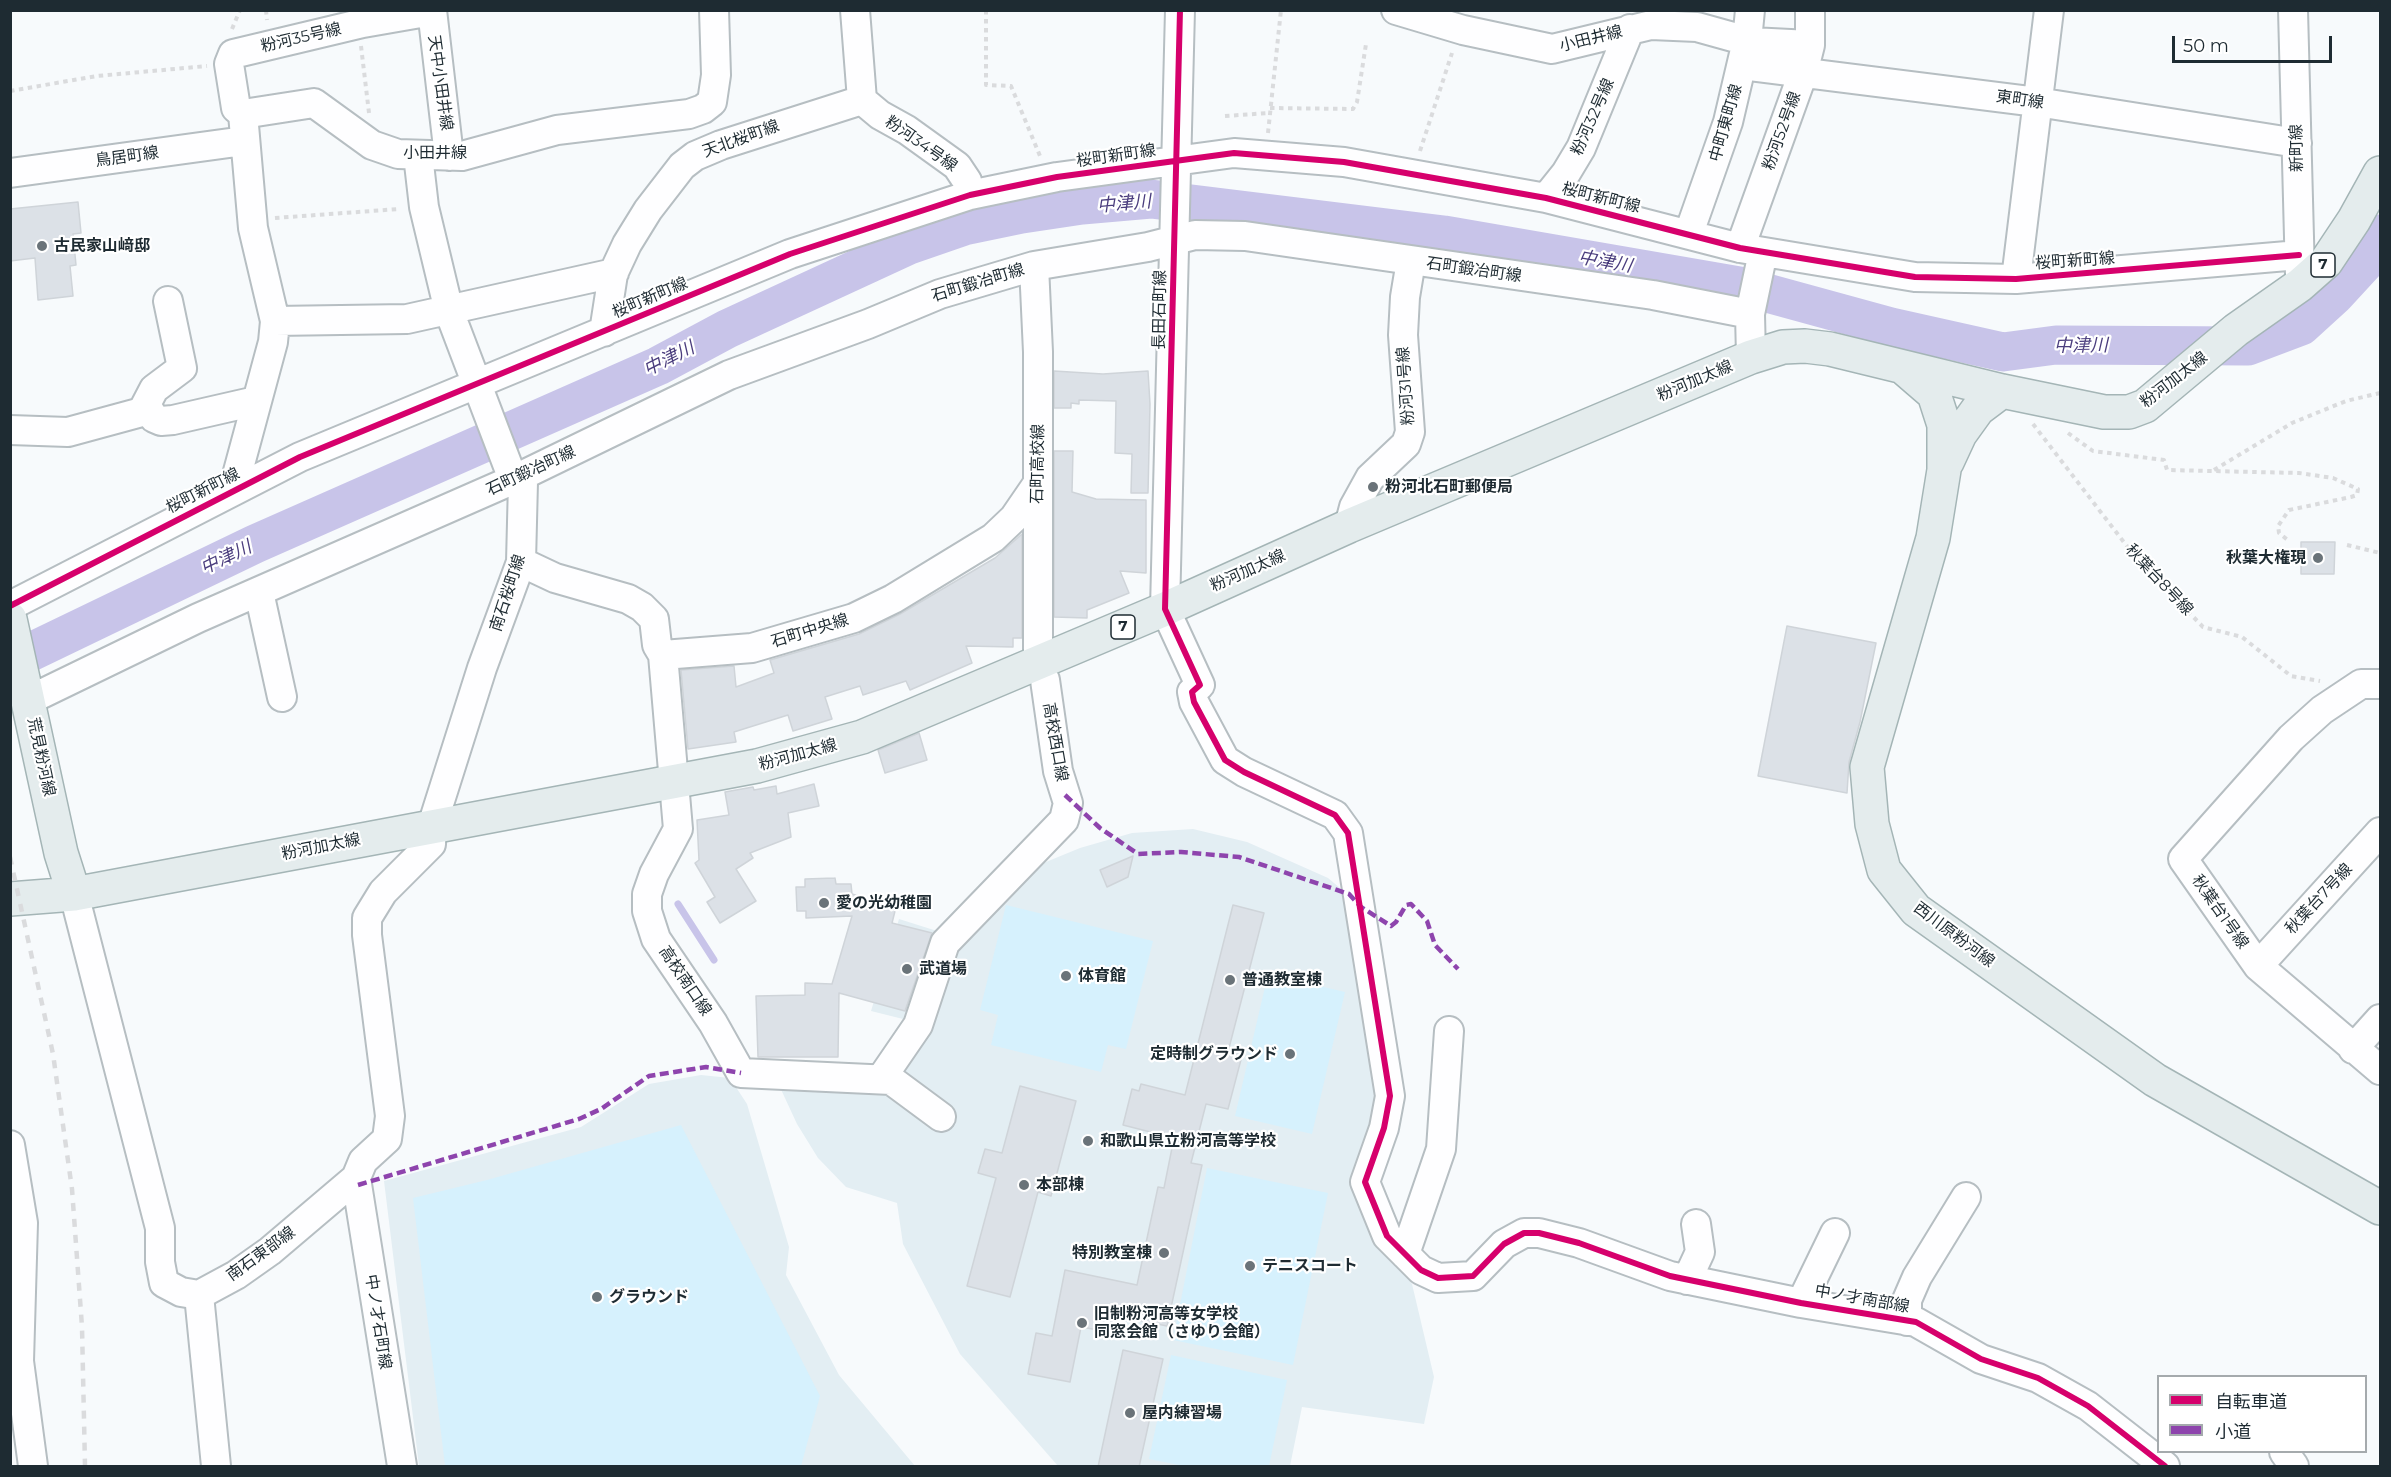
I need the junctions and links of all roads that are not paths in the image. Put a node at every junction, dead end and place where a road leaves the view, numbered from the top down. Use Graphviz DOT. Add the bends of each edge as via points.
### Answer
graph roads {
  1 [pos="714,10"];
  2 [pos="855,10"];
  3 [pos="1180,10"];
  4 [pos="1396,10"];
  5 [pos="1750,10"];
  6 [pos="1810,10"];
  7 [pos="2049,10"];
  8 [pos="2293,10"];
  9 [pos="432,11"];
  10 [pos="366,19"];
  11 [pos="1630,29"];
  12 [pos="1810,45"];
  13 [pos="1747,49"];
  14 [pos="1803,73"];
  15 [pos="862,99"];
  16 [pos="712,102"];
  17 [pos="2037,102"];
  18 [pos="244,128"];
  19 [pos="2297,142"];
  20 [pos="718,147"];
  21 [pos="418,155"];
  22 [pos="449,156"];
  23 [pos="1176,170"];
  24 [pos="2380,172"];
  25 [pos="10,173"];
  26 [pos="970,195"];
  27 [pos="1546,198"];
  28 [pos="1175,233"];
  29 [pos="1689,233"];
  30 [pos="1755,255"];
  31 [pos="1411,261"];
  32 [pos="1034,266"];
  33 [pos="2300,270"];
  34 [pos="614,273"];
  35 [pos="2016,279"];
  36 [pos="168,301"];
  37 [pos="449,311"];
  38 [pos="1750,314"];
  39 [pos="275,321"];
  40 [pos="604,332"];
  41 [pos="1752,357"];
  42 [pos="1905,369"];
  43 [pos="480,389"];
  44 [pos="2006,392"];
  45 [pos="256,401"];
  46 [pos="142,412"];
  47 [pos="10,430"];
  48 [pos="1944,470"];
  49 [pos="514,476"];
  50 [pos="1038,483"];
  51 [pos="233,490"];
  52 [pos="1349,526"];
  53 [pos="521,562"];
  54 [pos="259,592"];
  55 [pos="10,606"];
  56 [pos="1165,609"];
  57 [pos="10,619"];
  58 [pos="663,656"];
  59 [pos="1041,671"];
  60 [pos="2371,684"];
  61 [pos="28,696"];
  62 [pos="282,698"];
  63 [pos="674,782"];
  64 [pos="432,826"];
  65 [pos="2380,832"];
  66 [pos="74,894"];
  67 [pos="10,899"];
  68 [pos="2258,966"];
  69 [pos="2380,1019"];
  70 [pos="1449,1031"];
  71 [pos="2353,1049"];
  72 [pos="2380,1070"];
  73 [pos="882,1079"];
  74 [pos="941,1117"];
  75 [pos="10,1145"];
  76 [pos="356,1178"];
  77 [pos="1966,1197"];
  78 [pos="2380,1208"];
  79 [pos="1696,1224"];
  80 [pos="1835,1233"];
  81 [pos="1405,1254"];
  82 [pos="1688,1280"];
  83 [pos="198,1295"];
  84 [pos="1801,1303"];
  85 [pos="1907,1321"];
  86 [pos="2285,1453"];
  87 [pos="33,1467"];
  88 [pos="216,1467"];
  89 [pos="402,1467"];
  90 [pos="2165,1467"];
  91 [pos="2294,1467"];
  1 -- 16 [label="street" via="716,75"];
  2 -- 15 [label="street"];
  3 -- 23 [label="street, 長田石町線"];
  4 -- 11 [label="street, 小田井線" via="1463,30 1552,49"];
  5 -- 13 [label="street, 中町東町線"];
  6 -- 12 [label="street, 粉河52号線"];
  7 -- 17 [label="street"];
  8 -- 19 [label="street, 新町線"];
  9 -- 10 [label="street, 粉河35号線"];
  9 -- 22 [label="street, 天中小田井線"];
  10 -- 18 [label="street, 粉河35号線" via="233,54 229,64 236,108"];
  11 -- 13 [label="street, 小田井線" via="1651,25 1697,27"];
  11 -- 27 [label="street, 粉河32号線" via="1581,148"];
  12 -- 13 [label="street"];
  12 -- 14 [label="street, 粉河52号線"];
  13 -- 14 [label="street, 東町線"];
  13 -- 29 [label="street, 中町東町線" via="1728,122"];
  14 -- 17 [label="street, 東町線"];
  14 -- 30 [label="street, 粉河52号線"];
  15 -- 20 [label="street, 天北桜町線"];
  15 -- 26 [label="street, 粉河34号線" via="957,166"];
  16 -- 20 [label="street"];
  16 -- 22 [label="street, 小田井線" via="689,114 557,130 462,156"];
  17 -- 19 [label="street, 東町線"];
  17 -- 35 [label="street"];
  18 -- 21 [label="street, 小田井線" via="314,103 372,145 398,154"];
  18 -- 25 [label="street, 鳥居町線"];
  18 -- 39 [label="street" via="252,220"];
  19 -- 33 [label="street, 新町線"];
  20 -- 34 [label="street, 天北桜町線" via="695,156 673,175 638,227"];
  21 -- 22 [label="street, 小田井線"];
  21 -- 37 [label="street, 南石桜町線" via="424,207"];
  23 -- 26 [label="street, 桜町新町線" via="1050,179"];
  23 -- 27 [label="street, 桜町新町線" via="1234,153 1266,155 1344,162"];
  23 -- 28 [label="street, 長田石町線"];
  24 -- 33 [label="main road, 粉河加太線 / 7" via="2326,262"];
  26 -- 40 [label="street, 桜町新町線" via="790,254"];
  27 -- 29 [label="street, 桜町新町線"];
  28 -- 31 [label="street, 石町鍛冶町線" via="1245,236"];
  28 -- 32 [label="street, 石町鍛冶町線" via="1148,247"];
  28 -- 56 [label="street, 長田石町線"];
  29 -- 30 [label="street, 桜町新町線"];
  30 -- 35 [label="street, 桜町新町線" via="1915,277"];
  30 -- 38 [label="street"];
  31 -- 38 [label="street, 石町鍛冶町線" via="1653,295"];
  31 -- 52 [label="street, 粉河31号線" via="1403,335 1410,432 1406,444 1370,477"];
  32 -- 49 [label="street, 石町鍛冶町線" via="940,294 729,375"];
  32 -- 50 [label="street, 石町高校線"];
  33 -- 35 [label="street, 桜町新町線"];
  33 -- 44 [label="main road, 粉河加太線 / 7" via="2145,406 2129,412 2104,412"];
  34 -- 37 [label="street"];
  34 -- 40 [label="street, 天北桜町線"];
  36 -- 46 [label="street" via="182,368 154,389"];
  37 -- 39 [label="street" via="407,319"];
  37 -- 43 [label="street, 南石桜町線"];
  38 -- 41 [label="street"];
  39 -- 45 [label="street"];
  40 -- 43 [label="street, 桜町新町線"];
  41 -- 42 [label="main road, 粉河加太線 / 7" via="1782,347 1805,346"];
  41 -- 52 [label="main road, 粉河加太線 / 7"];
  42 -- 44 [label="main road, 粉河加太線 / 7"];
  42 -- 48 [label="main road, 西川原粉河線" via="1934,394 1944,425"];
  43 -- 49 [label="street, 南石桜町線"];
  43 -- 51 [label="street, 桜町新町線" via="300,457"];
  44 -- 48 [label="main road, 西川原粉河線" via="1978,410 1959,434"];
  45 -- 46 [label="street" via="173,420 161,421 149,410"];
  45 -- 51 [label="street"];
  46 -- 47 [label="street" via="68,432"];
  48 -- 78 [label="main road, 西川原粉河線" via="1933,538 1867,767 1872,824 1884,870 1916,910 2156,1080"];
  49 -- 53 [label="street, 南石桜町線" via="523,482"];
  49 -- 54 [label="street, 石町鍛冶町線"];
  50 -- 58 [label="street, 石町中央線" via="1014,518 993,538 854,618 752,648"];
  50 -- 59 [label="street, 石町高校線"];
  51 -- 55 [label="street, 桜町新町線"];
  52 -- 56 [label="main road, 粉河加太線 / 7"];
  53 -- 58 [label="street" via="555,578 628,599 642,607 654,619 657,645"];
  53 -- 64 [label="street, 南石桜町線" via="482,668"];
  54 -- 61 [label="street, 石町鍛冶町線"];
  54 -- 62 [label="street"];
  56 -- 59 [label="main road, 粉河加太線 / 7"];
  56 -- 81 [label="street, 中ノ才南部線" via="1200,686 1192,692 1194,702 1225,760 1335,815 1348,833 1390,1096 1366,1174 1366,1189 1387,1236"];
  57 -- 61 [label="main road, 荒見粉河線"];
  58 -- 63 [label="street"];
  59 -- 63 [label="main road, 粉河加太線 / 7" via="862,737 758,766"];
  59 -- 73 [label="street, 高校西口線" via="1058,771 1068,803 1064,820 945,943 918,1025"];
  60 -- 68 [label="street, 秋葉台1号線" via="2322,710 2291,738 2183,859"];
  61 -- 66 [label="main road, 荒見粉河線" via="61,853"];
  63 -- 64 [label="main road, 粉河加太線 / 7"];
  63 -- 73 [label="street, 高校南口線" via="678,829 654,874 647,894 647,911 656,939 713,1023 741,1073"];
  64 -- 66 [label="main road, 粉河加太線 / 7"];
  64 -- 76 [label="street, 南石東部線" via="431,844 383,892 367,918 390,1116 387,1139 363,1161"];
  65 -- 68 [label="street, 秋葉台7号線"];
  66 -- 67 [label="main road, 粉河加太線 / 7"];
  66 -- 83 [label="street" via="160,1228 164,1282 181,1292"];
  68 -- 71 [label="street, 秋葉台1号線"];
  69 -- 71 [label="street"];
  70 -- 81 [label="street" via="1441,1149"];
  71 -- 72 [label="street, 秋葉台1号線"];
  73 -- 74 [label="street" via="891,1080"];
  75 -- 87 [label="street" via="23,1223 19,1361"];
  76 -- 83 [label="street, 南石東部線" via="270,1251 237,1275"];
  76 -- 89 [label="street, 中ノ才石町線"];
  77 -- 85 [label="street" via="1917,1277 1907,1300"];
  79 -- 82 [label="street" via="1700,1252"];
  80 -- 84 [label="street"];
  81 -- 82 [label="street, 中ノ才南部線" via="1432,1277 1473,1276 1504,1244 1524,1233 1539,1233"];
  82 -- 84 [label="street, 中ノ才南部線"];
  83 -- 88 [label="street"];
  84 -- 85 [label="street, 中ノ才南部線"];
  85 -- 90 [label="street, 中ノ才南部線" via="1916,1322 1981,1359 2038,1378 2078,1401"];
  86 -- 91 [label="street"];
}
